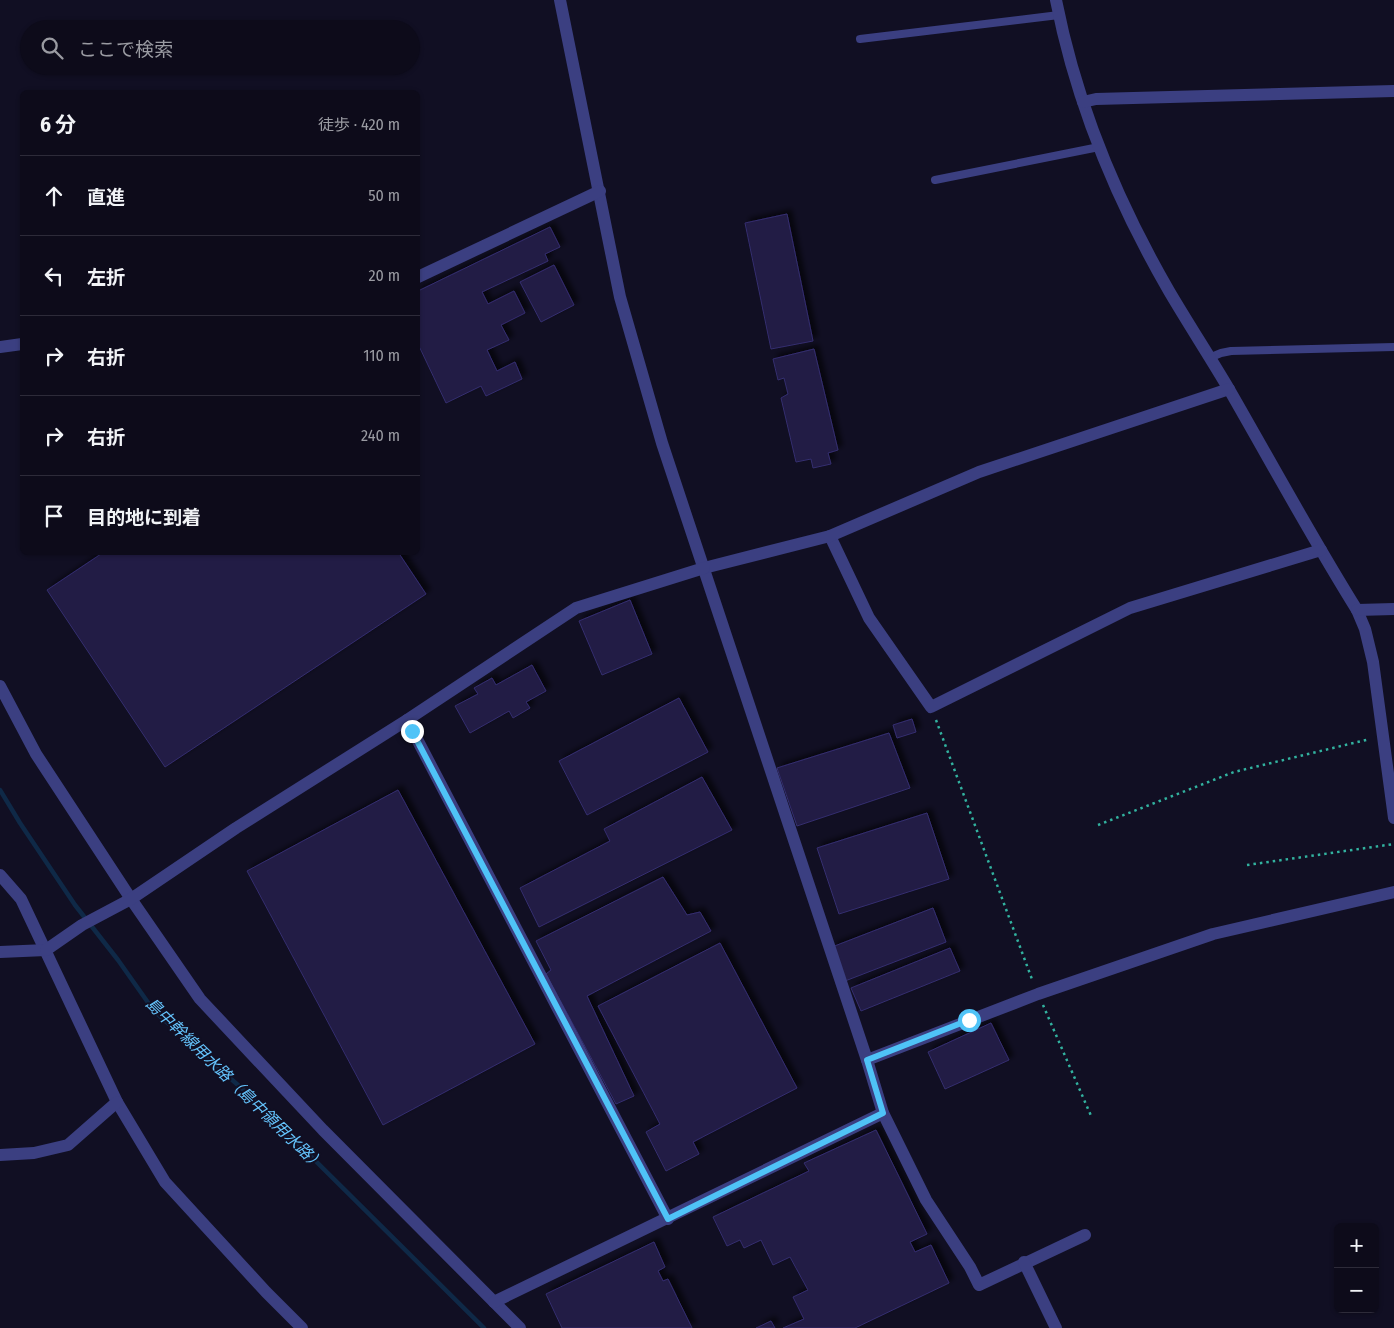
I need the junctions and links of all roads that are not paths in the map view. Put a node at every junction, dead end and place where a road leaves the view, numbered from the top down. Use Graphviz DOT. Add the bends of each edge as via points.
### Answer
graph roads {
  1 [pos="560,0"];
  2 [pos="1056,0"];
  3 [pos="1059,15"];
  4 [pos="860,40"];
  5 [pos="1394,91"];
  6 [pos="1083,102"];
  7 [pos="1099,147"];
  8 [pos="935,180"];
  9 [pos="600,191"];
  10 [pos="420,276"];
  11 [pos="20,344"];
  12 [pos="0,347"];
  13 [pos="1394,347"];
  14 [pos="1210,358"];
  15 [pos="1228,389"];
  16 [pos="830,536"];
  17 [pos="1321,550"];
  18 [pos="704,568"];
  19 [pos="1394,608"];
  20 [pos="1357,610"];
  21 [pos="0,686"];
  22 [pos="407,720"];
  23 [pos="1394,818"];
  24 [pos="0,875"];
  25 [pos="1394,892"];
  26 [pos="131,899"];
  27 [pos="46,950"];
  28 [pos="0,952"];
  29 [pos="867,1060"];
  30 [pos="117,1102"];
  31 [pos="883,1113"];
  32 [pos="0,1155"];
  33 [pos="668,1219"];
  34 [pos="1085,1235"];
  35 [pos="1024,1262"];
  36 [pos="494,1302"];
  37 [pos="302,1328"];
  38 [pos="520,1328"];
  39 [pos="1056,1328"];
  1 -- 9 [label="street"];
  2 -- 3 [label="street"];
  3 -- 4 [label="lane"];
  3 -- 6 [label="street"];
  5 -- 6 [label="street" via="1096,99"];
  6 -- 7 [label="street"];
  7 -- 8 [label="lane"];
  7 -- 14 [label="street" via="1127,211 1168,289"];
  9 -- 10 [label="street"];
  9 -- 18 [label="street" via="620,297 662,443"];
  11 -- 12 [label="street"];
  13 -- 14 [label="lane" via="1231,352"];
  14 -- 15 [label="street"];
  15 -- 16 [label="street" via="979,472"];
  15 -- 17 [label="street"];
  16 -- 17 [label="street" via="868,618 931,706 1130,608"];
  16 -- 18 [label="street"];
  17 -- 20 [label="street"];
  18 -- 22 [label="street" via="576,608"];
  18 -- 29 [label="street"];
  19 -- 20 [label="street"];
  20 -- 23 [label="street" via="1372,662"];
  21 -- 26 [label="street" via="36,754"];
  22 -- 26 [label="street"];
  22 -- 33 [label="street"];
  24 -- 27 [label="street" via="21,899"];
  25 -- 29 [label="street" via="1213,934 1038,994"];
  26 -- 27 [label="street" via="82,925"];
  26 -- 36 [label="street" via="200,999 323,1130"];
  27 -- 28 [label="street"];
  27 -- 30 [label="street"];
  29 -- 31 [label="street"];
  30 -- 32 [label="street" via="68,1145"];
  30 -- 37 [label="street" via="165,1182"];
  31 -- 33 [label="street"];
  31 -- 35 [label="street" via="926,1200 979,1284"];
  33 -- 36 [label="street"];
  34 -- 35 [label="street"];
  35 -- 39 [label="street"];
  36 -- 38 [label="street"];
}
